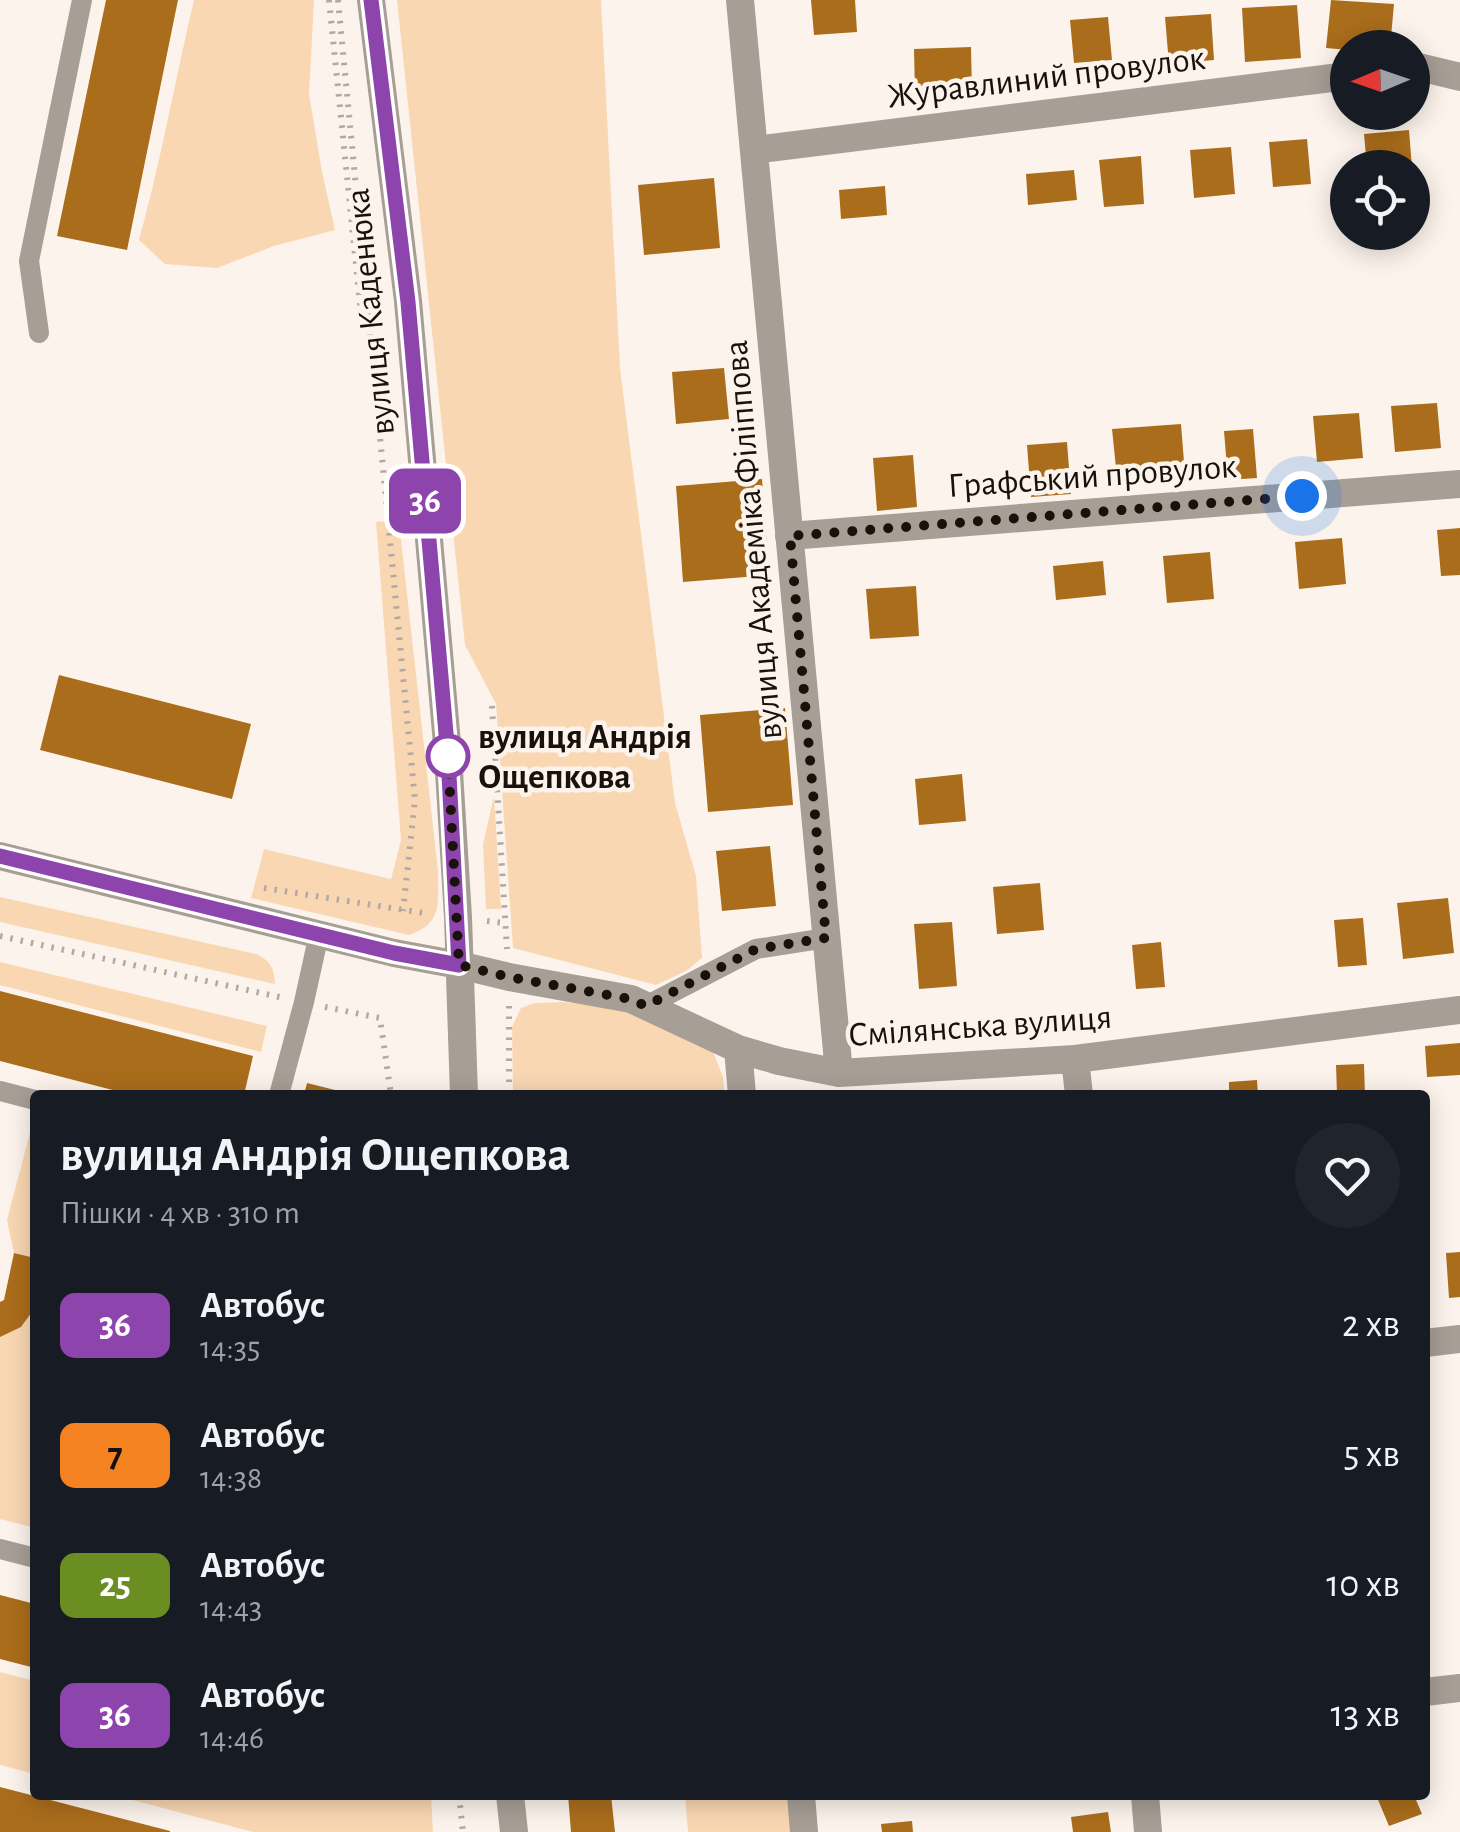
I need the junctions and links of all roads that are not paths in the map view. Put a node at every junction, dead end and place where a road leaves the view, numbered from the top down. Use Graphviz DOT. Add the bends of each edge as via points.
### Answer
graph roads {
  1 [pos="82,0"];
  2 [pos="371,0"];
  3 [pos="740,0"];
  4 [pos="1430,70"];
  5 [pos="1460,77"];
  6 [pos="1330,78"];
  7 [pos="754,150"];
  8 [pos="39,333"];
  9 [pos="1460,484"];
  10 [pos="790,536"];
  11 [pos="0,856"];
  12 [pos="319,934"];
  13 [pos="826,938"];
  14 [pos="459,965"];
  15 [pos="646,1006"];
  16 [pos="1460,1010"];
  17 [pos="738,1049"];
  18 [pos="1075,1059"];
  19 [pos="839,1073"];
  20 [pos="280,1090"];
  21 [pos="464,1090"];
  22 [pos="742,1090"];
  23 [pos="1078,1090"];
  24 [pos="0,1091"];
  25 [pos="30,1099"];
  26 [pos="1460,1339"];
  27 [pos="1430,1342"];
  28 [pos="0,1549"];
  29 [pos="30,1557"];
  30 [pos="1460,1688"];
  31 [pos="1430,1691"];
  32 [pos="511,1800"];
  33 [pos="801,1800"];
  34 [pos="1145,1800"];
  35 [pos="514,1832"];
  36 [pos="804,1832"];
  37 [pos="1148,1832"];
  1 -- 8 [label="lane" via="28,260"];
  2 -- 14 [label="street, вулиця Каденюка" via="408,302 448,756"];
  3 -- 7 [label="street, вулиця Академіка Філіппова"];
  4 -- 5 [label="street"];
  6 -- 7 [label="street, Журавлиний провулок"];
  7 -- 10 [label="street, вулиця Академіка Філіппова"];
  9 -- 10 [label="street, Графський провулок"];
  10 -- 13 [label="street, вулиця Академіка Філіппова"];
  11 -- 12 [label="street"];
  12 -- 14 [label="street"];
  12 -- 20 [label="lane"];
  13 -- 15 [label="lane" via="756,949"];
  13 -- 19 [label="street, вулиця Академіка Філіппова"];
  14 -- 15 [label="street, Смілянська вулиця"];
  14 -- 21 [label="street, вулиця Каденюка"];
  15 -- 17 [label="street, Смілянська вулиця"];
  16 -- 18 [label="street, Смілянська вулиця"];
  17 -- 19 [label="street, Смілянська вулиця"];
  17 -- 22 [label="street"];
  18 -- 19 [label="street, Смілянська вулиця"];
  18 -- 23 [label="street"];
  24 -- 25 [label="lane"];
  26 -- 27 [label="street"];
  28 -- 29 [label="lane"];
  30 -- 31 [label="street"];
  32 -- 35 [label="street"];
  33 -- 36 [label="street"];
  34 -- 37 [label="street"];
}
